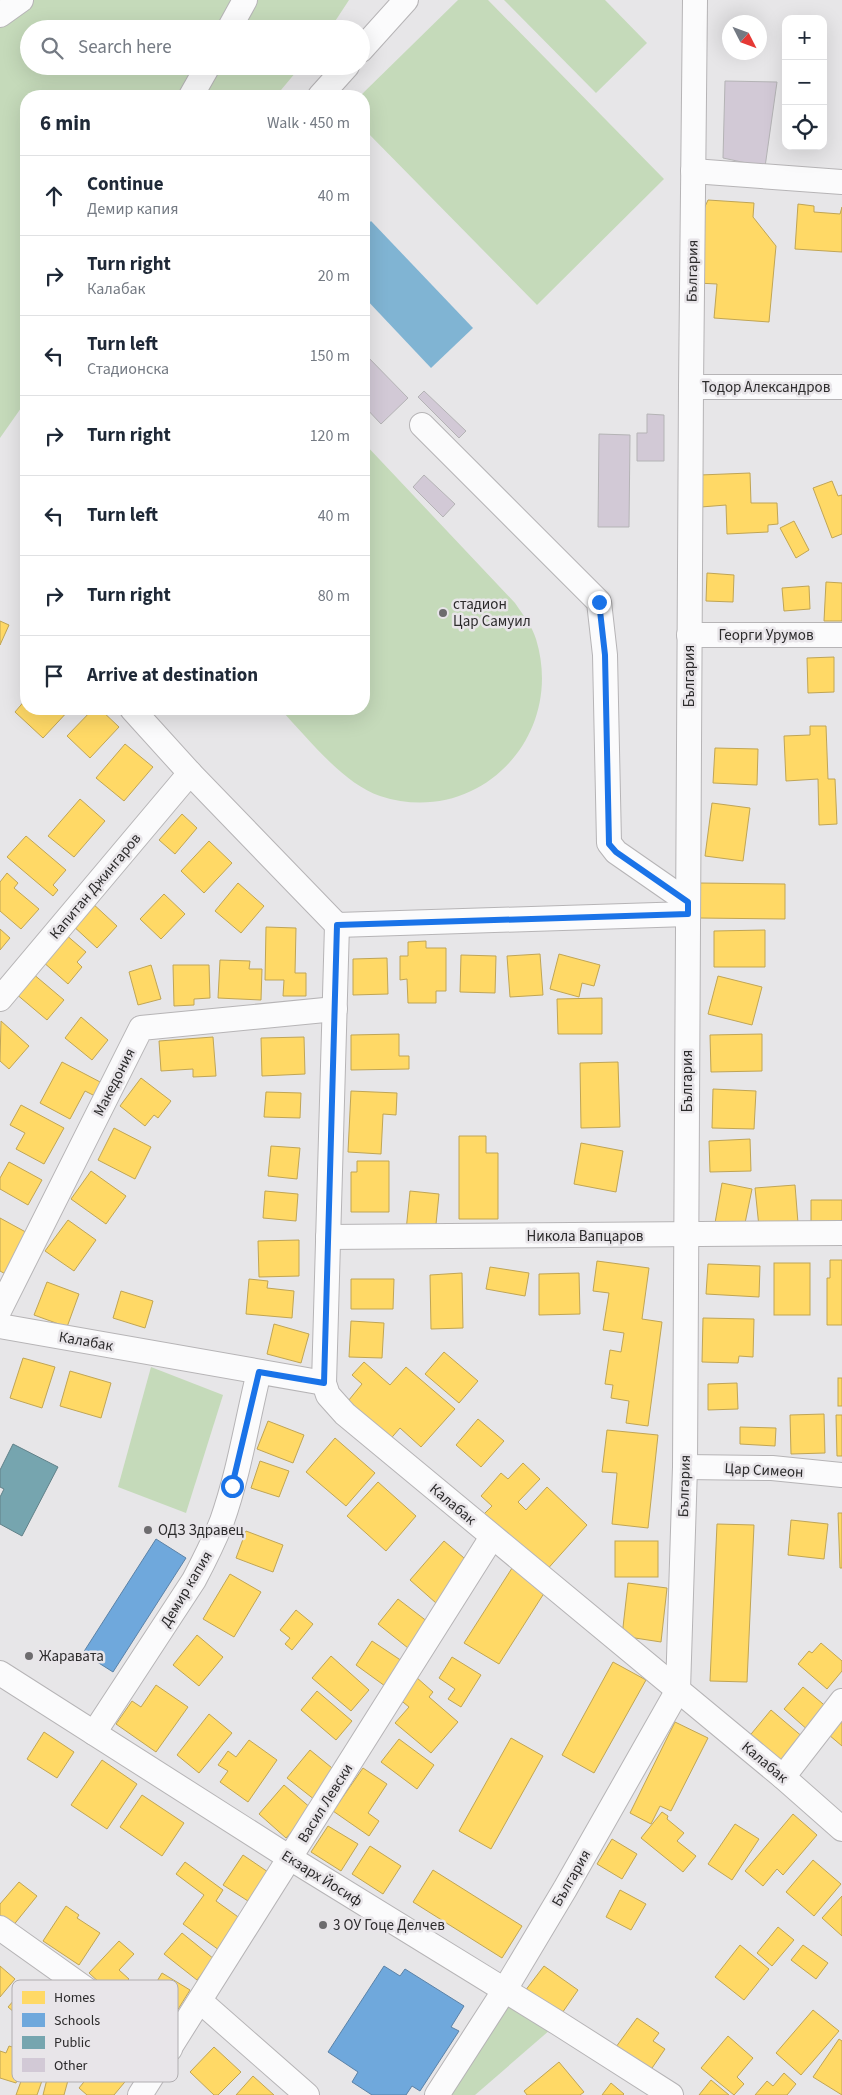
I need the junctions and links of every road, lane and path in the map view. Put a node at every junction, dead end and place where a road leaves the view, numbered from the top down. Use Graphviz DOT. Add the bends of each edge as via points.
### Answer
graph roads {
  1 [pos="21,0"];
  2 [pos="245,0"];
  3 [pos="406,0"];
  4 [pos="695,0"];
  5 [pos="0,15"];
  6 [pos="234,20"];
  7 [pos="370,40"];
  8 [pos="203,75"];
  9 [pos="339,75"];
  10 [pos="194,90"];
  11 [pos="325,90"];
  12 [pos="693,171"];
  13 [pos="842,182"];
  14 [pos="691,386"];
  15 [pos="842,387"];
  16 [pos="422,425"];
  17 [pos="842,635"];
  18 [pos="689,636"];
  19 [pos="137,715"];
  20 [pos="190,773"];
  21 [pos="688,908"];
  22 [pos="337,925"];
  23 [pos="0,999"];
  24 [pos="335,1009"];
  25 [pos="842,1233"];
  26 [pos="686,1235"];
  27 [pos="328,1237"];
  28 [pos="0,1309"];
  29 [pos="0,1326"];
  30 [pos="259,1372"];
  31 [pos="324,1383"];
  32 [pos="685,1467"];
  33 [pos="842,1475"];
  34 [pos="492,1537"];
  35 [pos="0,1673"];
  36 [pos="678,1690"];
  37 [pos="842,1702"];
  38 [pos="94,1733"];
  39 [pos="783,1777"];
  40 [pos="842,1829"];
  41 [pos="290,1858"];
  42 [pos="0,1928"];
  43 [pos="73,1980"];
  44 [pos="504,1991"];
  45 [pos="200,2001"];
  46 [pos="178,2036"];
  47 [pos="148,2082"];
  48 [pos="140,2095"];
  49 [pos="306,2095"];
  50 [pos="437,2095"];
  51 [pos="671,2095"];
  1 -- 5 [label="street"];
  2 -- 6 [label="street"];
  3 -- 7 [label="street"];
  4 -- 12 [label="street, България"];
  8 -- 10 [label="street"];
  9 -- 11 [label="street"];
  12 -- 13 [label="street"];
  12 -- 14 [label="street, България"];
  14 -- 15 [label="street, Тодор Александров"];
  14 -- 18 [label="street, България"];
  16 -- 21 [label="street" via="599,602 605,655 609,844"];
  17 -- 18 [label="street, Георги Урумов"];
  18 -- 21 [label="street, България"];
  19 -- 20 [label="street"];
  20 -- 22 [label="street"];
  20 -- 23 [label="street, Капитан Джингаров"];
  21 -- 22 [label="street"];
  21 -- 26 [label="street, България"];
  22 -- 24 [label="street"];
  24 -- 27 [label="street"];
  24 -- 28 [label="street, Македония" via="141,1028"];
  25 -- 26 [label="street, Никола Вапцаров"];
  26 -- 27 [label="street, Никола Вапцаров"];
  26 -- 32 [label="street, България"];
  27 -- 31 [label="street"];
  29 -- 30 [label="street, Калабак"];
  30 -- 31 [label="street, Калабак"];
  30 -- 38 [label="street, Демир капия" via="232,1486 207,1556"];
  31 -- 34 [label="street, Калабак" via="328,1395 345,1414"];
  32 -- 33 [label="street, Цар Симеон" via="772,1468"];
  32 -- 36 [label="street, България"];
  34 -- 36 [label="street, Калабак"];
  34 -- 41 [label="street, Васил Левски"];
  35 -- 38 [label="street, Екзарх Йосиф"];
  36 -- 39 [label="street, Калабак"];
  36 -- 44 [label="street, България"];
  37 -- 39 [label="street"];
  38 -- 41 [label="street, Екзарх Йосиф"];
  39 -- 40 [label="street, Калабак"];
  41 -- 44 [label="street, Екзарх Йосиф"];
  41 -- 45 [label="street, Васил Левски"];
  42 -- 43 [label="street"];
  44 -- 50 [label="street, България"];
  44 -- 51 [label="street, Екзарх Йосиф"];
  45 -- 46 [label="street, Васил Левски"];
  45 -- 49 [label="street"];
  47 -- 48 [label="street, Васил Левски"];
}
